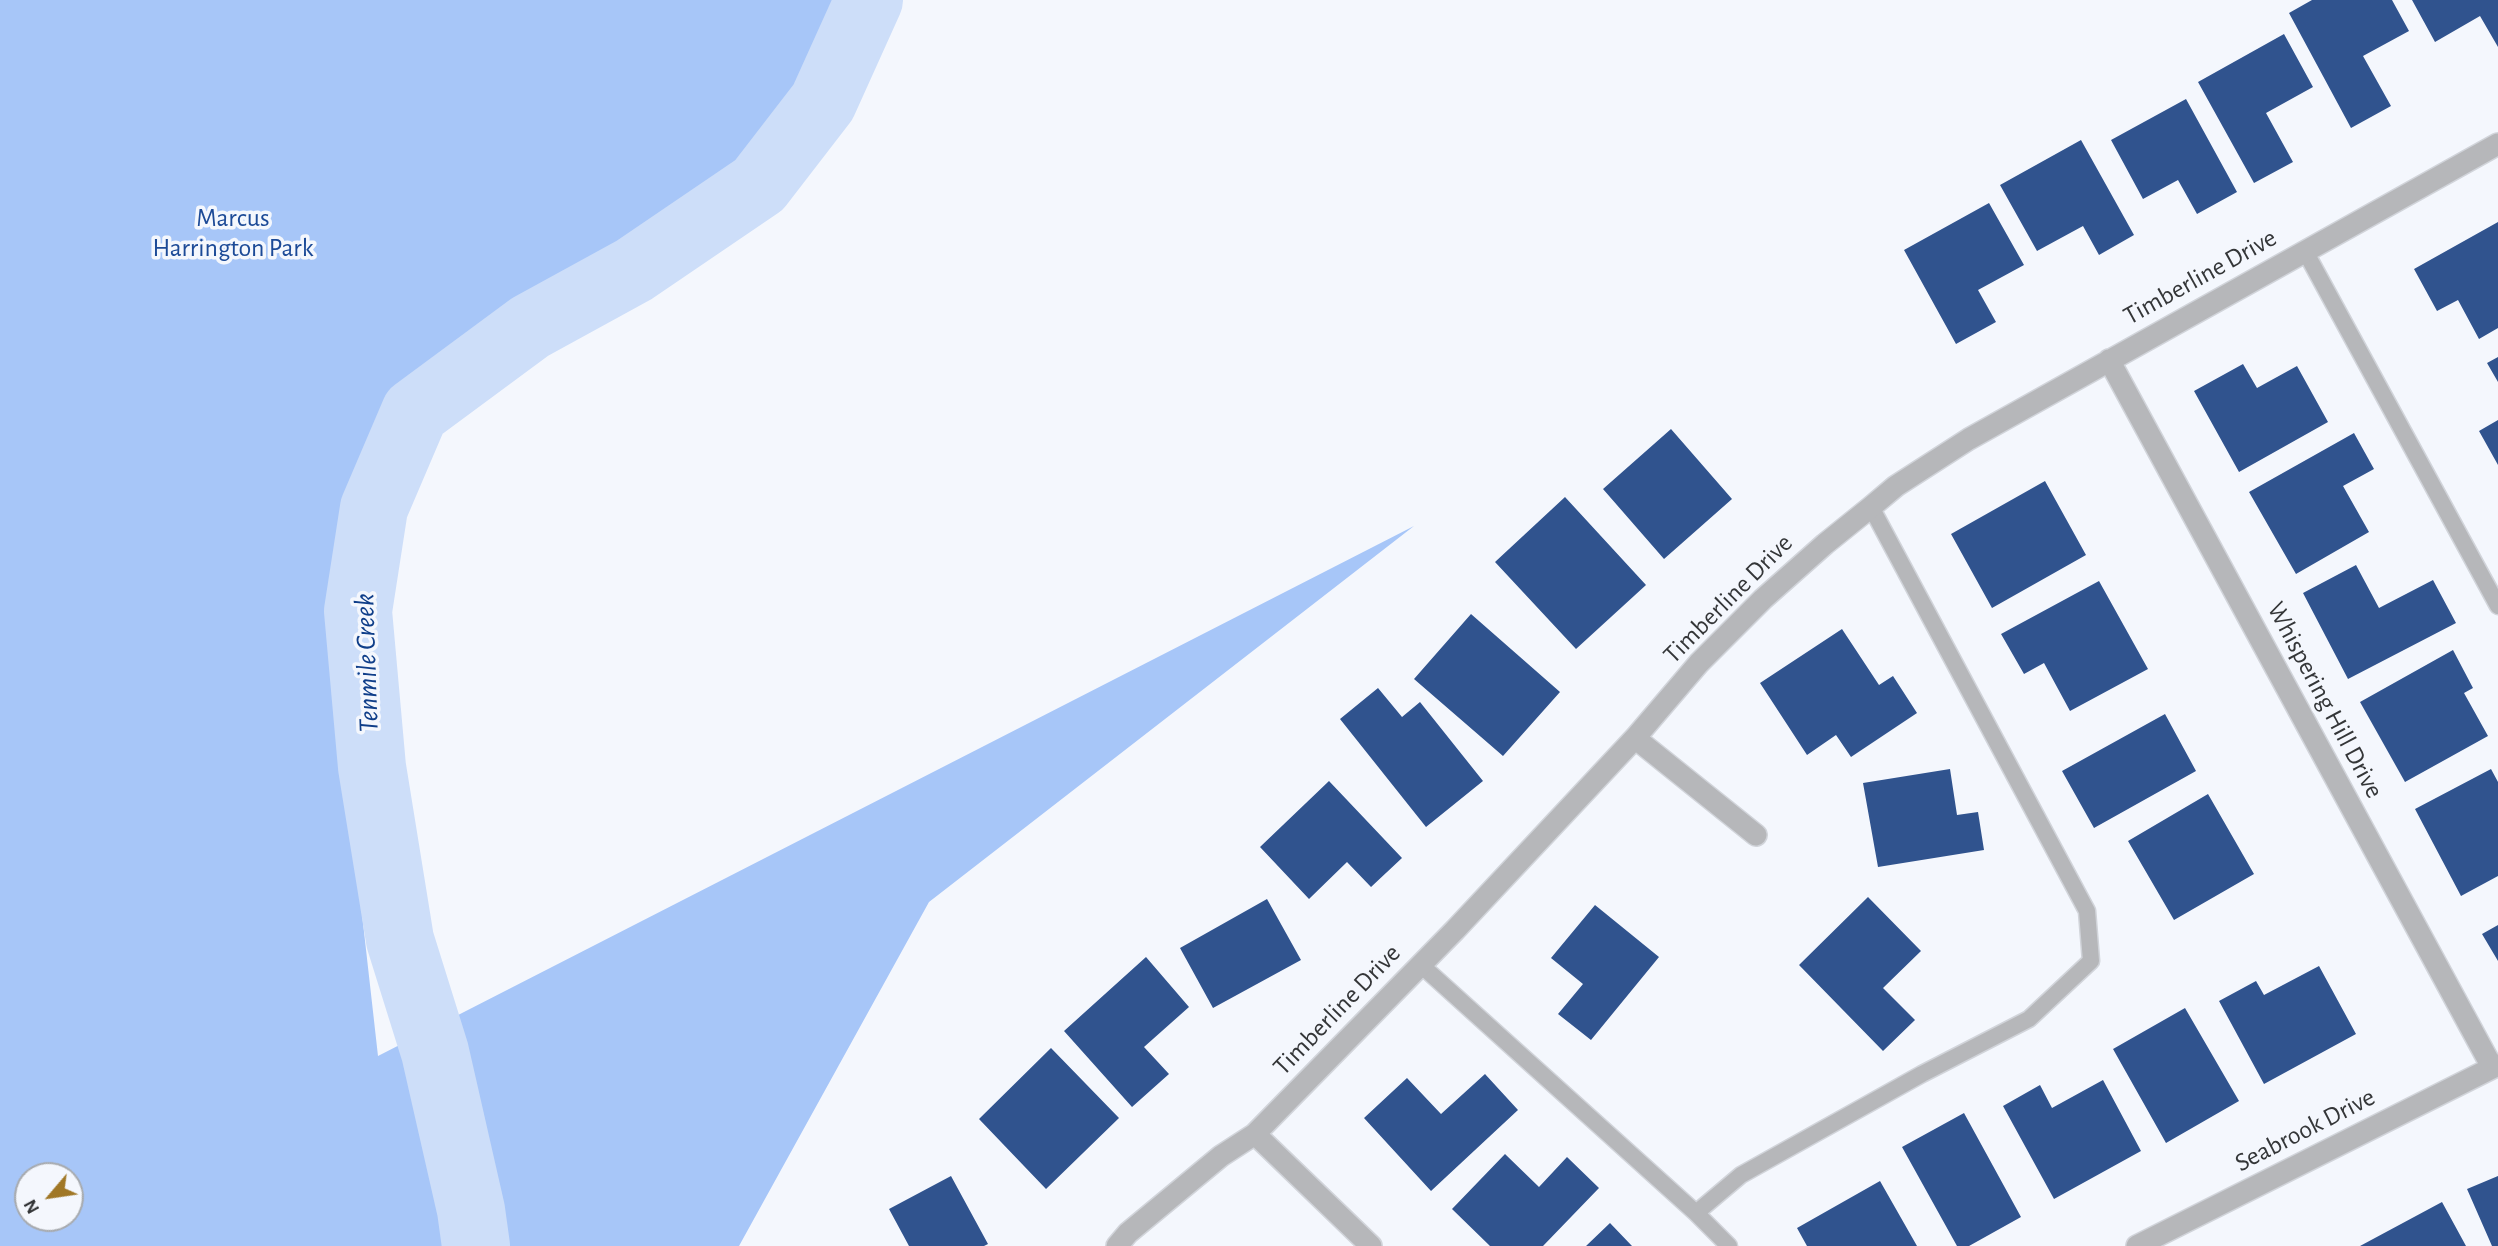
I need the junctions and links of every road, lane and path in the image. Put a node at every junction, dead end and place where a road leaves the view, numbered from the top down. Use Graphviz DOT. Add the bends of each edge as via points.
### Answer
graph roads {
  1 [pos="2498,144"];
  2 [pos="2305,251"];
  3 [pos="2109,360"];
  4 [pos="1871,507"];
  5 [pos="2498,606"];
  6 [pos="1635,738"];
  7 [pos="1756,835"];
  8 [pos="1421,965"];
  9 [pos="2495,1066"];
  10 [pos="1255,1134"];
  11 [pos="1696,1213"];
  12 [pos="1116,1246"];
  13 [pos="1371,1246"];
  14 [pos="1729,1246"];
  15 [pos="2137,1246"];
  1 -- 2 [label="street, Timberline Drive"];
  2 -- 3 [label="street, Timberline Drive"];
  2 -- 5 [label="lane"];
  3 -- 4 [label="street, Timberline Drive" via="1969,439"];
  3 -- 9 [label="street, Whispering Hill Drive"];
  4 -- 6 [label="street, Timberline Drive" via="1763,599 1699,663"];
  4 -- 11 [label="lane" via="2087,911 2091,961 2029,1019 1741,1175"];
  6 -- 7 [label="street"];
  6 -- 8 [label="street, Timberline Drive"];
  8 -- 10 [label="street, Timberline Drive"];
  8 -- 11 [label="lane"];
  9 -- 15 [label="street, Seabrook Drive"];
  10 -- 12 [label="street, Timberline Drive" via="1221,1156"];
  10 -- 13 [label="street"];
  11 -- 14 [label="lane"];
}
